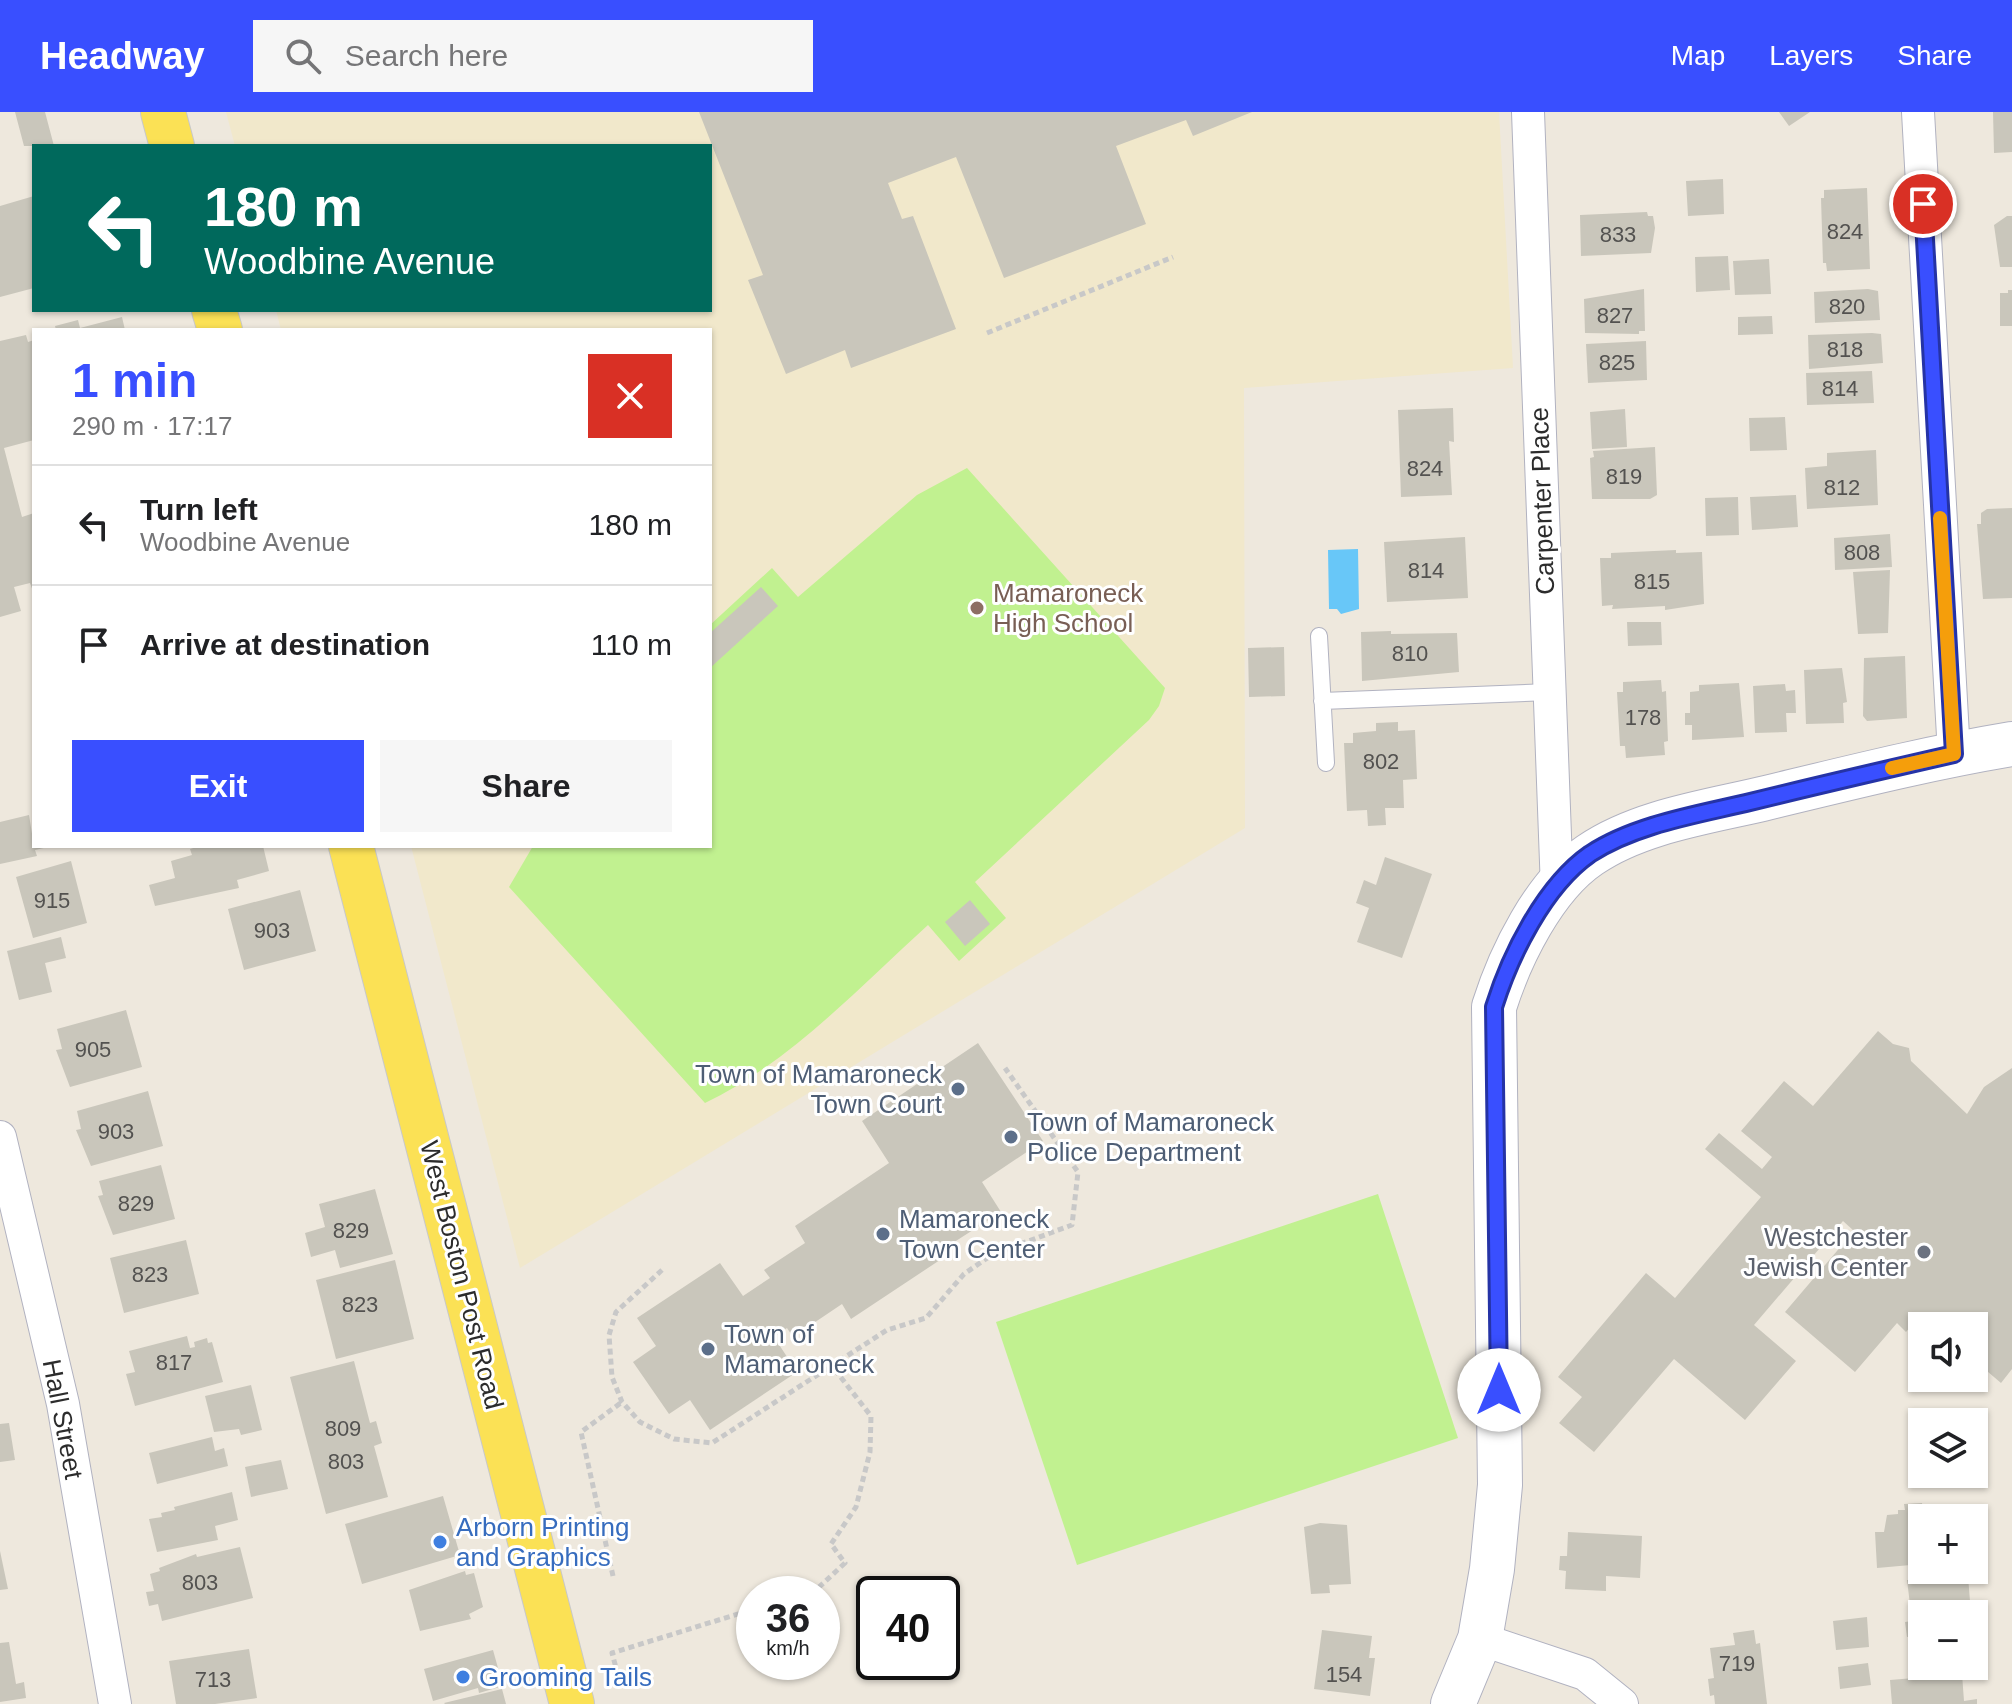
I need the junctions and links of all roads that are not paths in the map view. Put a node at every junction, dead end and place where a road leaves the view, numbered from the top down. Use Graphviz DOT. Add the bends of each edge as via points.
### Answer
graph roads {
  1 [pos="163,112"];
  2 [pos="1528,112"];
  3 [pos="1918,112"];
  4 [pos="171,144"];
  5 [pos="1319,636"];
  6 [pos="1549,692"];
  7 [pos="1322,701"];
  8 [pos="2012,744"];
  9 [pos="1954,754"];
  10 [pos="1326,763"];
  11 [pos="352,848"];
  12 [pos="1557,889"];
  13 [pos="0,1137"];
  14 [pos="12,1243"];
  15 [pos="1480,1639"];
  16 [pos="115,1704"];
  17 [pos="572,1704"];
  18 [pos="1453,1704"];
  19 [pos="1622,1704"];
  1 -- 4 [label="main road"];
  2 -- 6 [label="street, Carpenter Place"];
  3 -- 9 [label="street"];
  5 -- 7 [label="lane"];
  6 -- 7 [label="lane"];
  6 -- 12 [label="street, Carpenter Place"];
  7 -- 10 [label="lane"];
  8 -- 9 [label="street"];
  9 -- 12 [label="street" via="1617,838 1587,856"];
  11 -- 17 [label="main road, West Boston Post Road"];
  12 -- 15 [label="street" via="1507,965 1494,1007 1500,1485"];
  13 -- 14 [label="street, Hall Street"];
  14 -- 16 [label="street, Hall Street" via="63,1404"];
  15 -- 18 [label="street"];
  15 -- 19 [label="street" via="1585,1674"];
}
